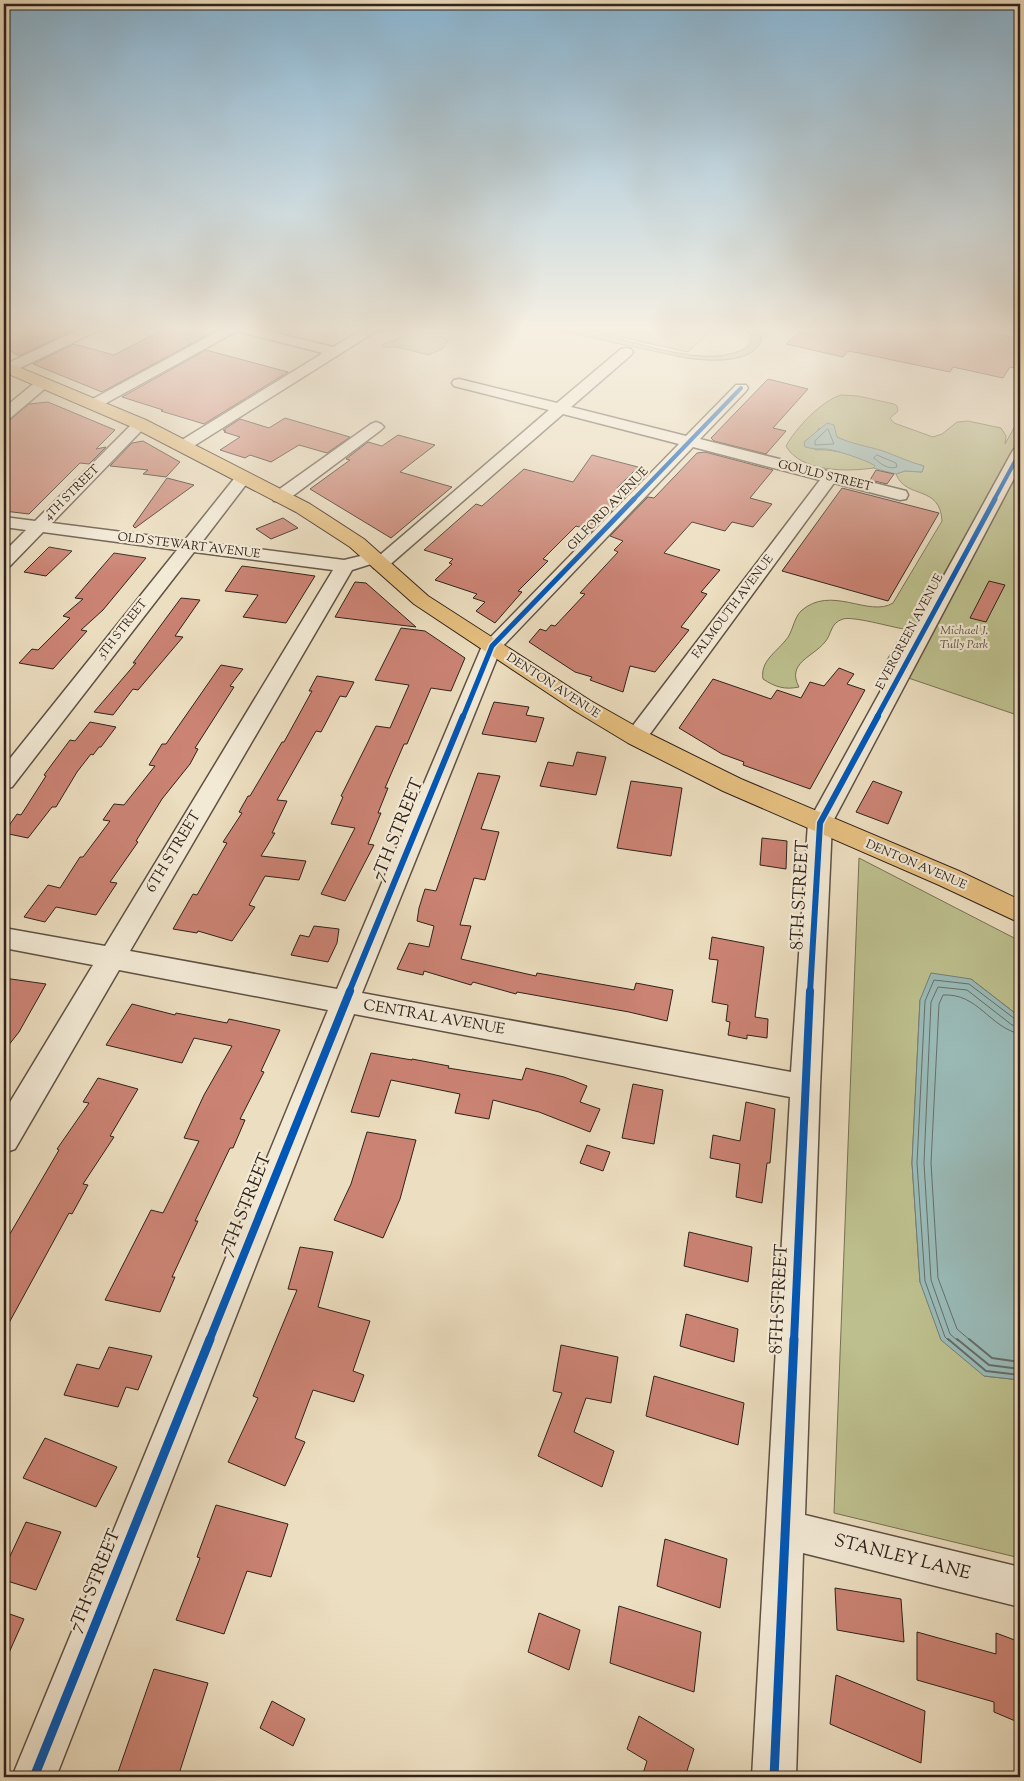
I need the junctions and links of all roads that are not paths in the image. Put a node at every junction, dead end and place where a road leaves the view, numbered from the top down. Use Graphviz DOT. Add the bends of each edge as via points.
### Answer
graph roads {
  1 [pos="110,411"];
  2 [pos="239,411"];
  3 [pos="559,411"];
  4 [pos="569,411"];
  5 [pos="719,411"];
  6 [pos="140,424"];
  7 [pos="376,427"];
  8 [pos="689,442"];
  9 [pos="183,446"];
  10 [pos="1020,452"];
  11 [pos="830,477"];
  12 [pos="242,478"];
  13 [pos="900,495"];
  14 [pos="280,497"];
  15 [pos="4,522"];
  16 [pos="38,527"];
  17 [pos="189,546"];
  18 [pos="376,561"];
  19 [pos="4,562"];
  20 [pos="344,566"];
  21 [pos="492,646"];
  22 [pos="636,737"];
  23 [pos="4,781"];
  24 [pos="820,823"];
  25 [pos="1020,912"];
  26 [pos="4,938"];
  27 [pos="111,958"];
  28 [pos="345,1002"];
  29 [pos="805,1087"];
  30 [pos="4,1139"];
  31 [pos="784,1529"];
  32 [pos="1020,1587"];
  33 [pos="34,1777"];
  34 [pos="774,1777"];
  1 -- 6 [label="main road, DENTON AVENUE"];
  2 -- 9 [label="street"];
  3 -- 18 [label="street" via="445,509"];
  4 -- 8 [label="street, GOULD STREET"];
  5 -- 8 [label="street, GILFORD AVENUE"];
  6 -- 9 [label="main road, DENTON AVENUE"];
  6 -- 16 [label="street, 4TH STREET"];
  7 -- 14 [label="street"];
  8 -- 11 [label="street, GOULD STREET"];
  8 -- 21 [label="street, GILFORD AVENUE"];
  9 -- 12 [label="main road, DENTON AVENUE"];
  10 -- 24 [label="street, EVERGREEN AVENUE"];
  11 -- 13 [label="street, GOULD STREET"];
  11 -- 22 [label="street, FALMOUTH AVENUE"];
  12 -- 14 [label="main road, DENTON AVENUE"];
  12 -- 17 [label="street, 5TH STREET"];
  14 -- 18 [label="main road, DENTON AVENUE" via="338,529"];
  15 -- 16 [label="street, OLD STEWART AVENUE"];
  16 -- 17 [label="street, OLD STEWART AVENUE"];
  16 -- 19 [label="street, 4TH STREET"];
  17 -- 20 [label="street, OLD STEWART AVENUE"];
  17 -- 23 [label="street, 5TH STREET"];
  18 -- 20 [label="street, OLD STEWART AVENUE"];
  18 -- 21 [label="main road, DENTON AVENUE" via="421,600"];
  20 -- 27 [label="street, 6TH STREET"];
  21 -- 22 [label="main road, DENTON AVENUE"];
  21 -- 28 [label="street, 7TH STREET"];
  22 -- 24 [label="main road, DENTON AVENUE" via="732,785"];
  24 -- 25 [label="main road, DENTON AVENUE"];
  24 -- 29 [label="street, 8TH STREET"];
  26 -- 27 [label="street, CENTRAL AVENUE"];
  27 -- 28 [label="street, CENTRAL AVENUE"];
  27 -- 30 [label="street, 6TH STREET"];
  28 -- 29 [label="street, CENTRAL AVENUE"];
  28 -- 33 [label="street, 7TH STREET"];
  29 -- 31 [label="street, 8TH STREET"];
  31 -- 32 [label="street, STANLEY LANE"];
  31 -- 34 [label="street, 8TH STREET"];
}
